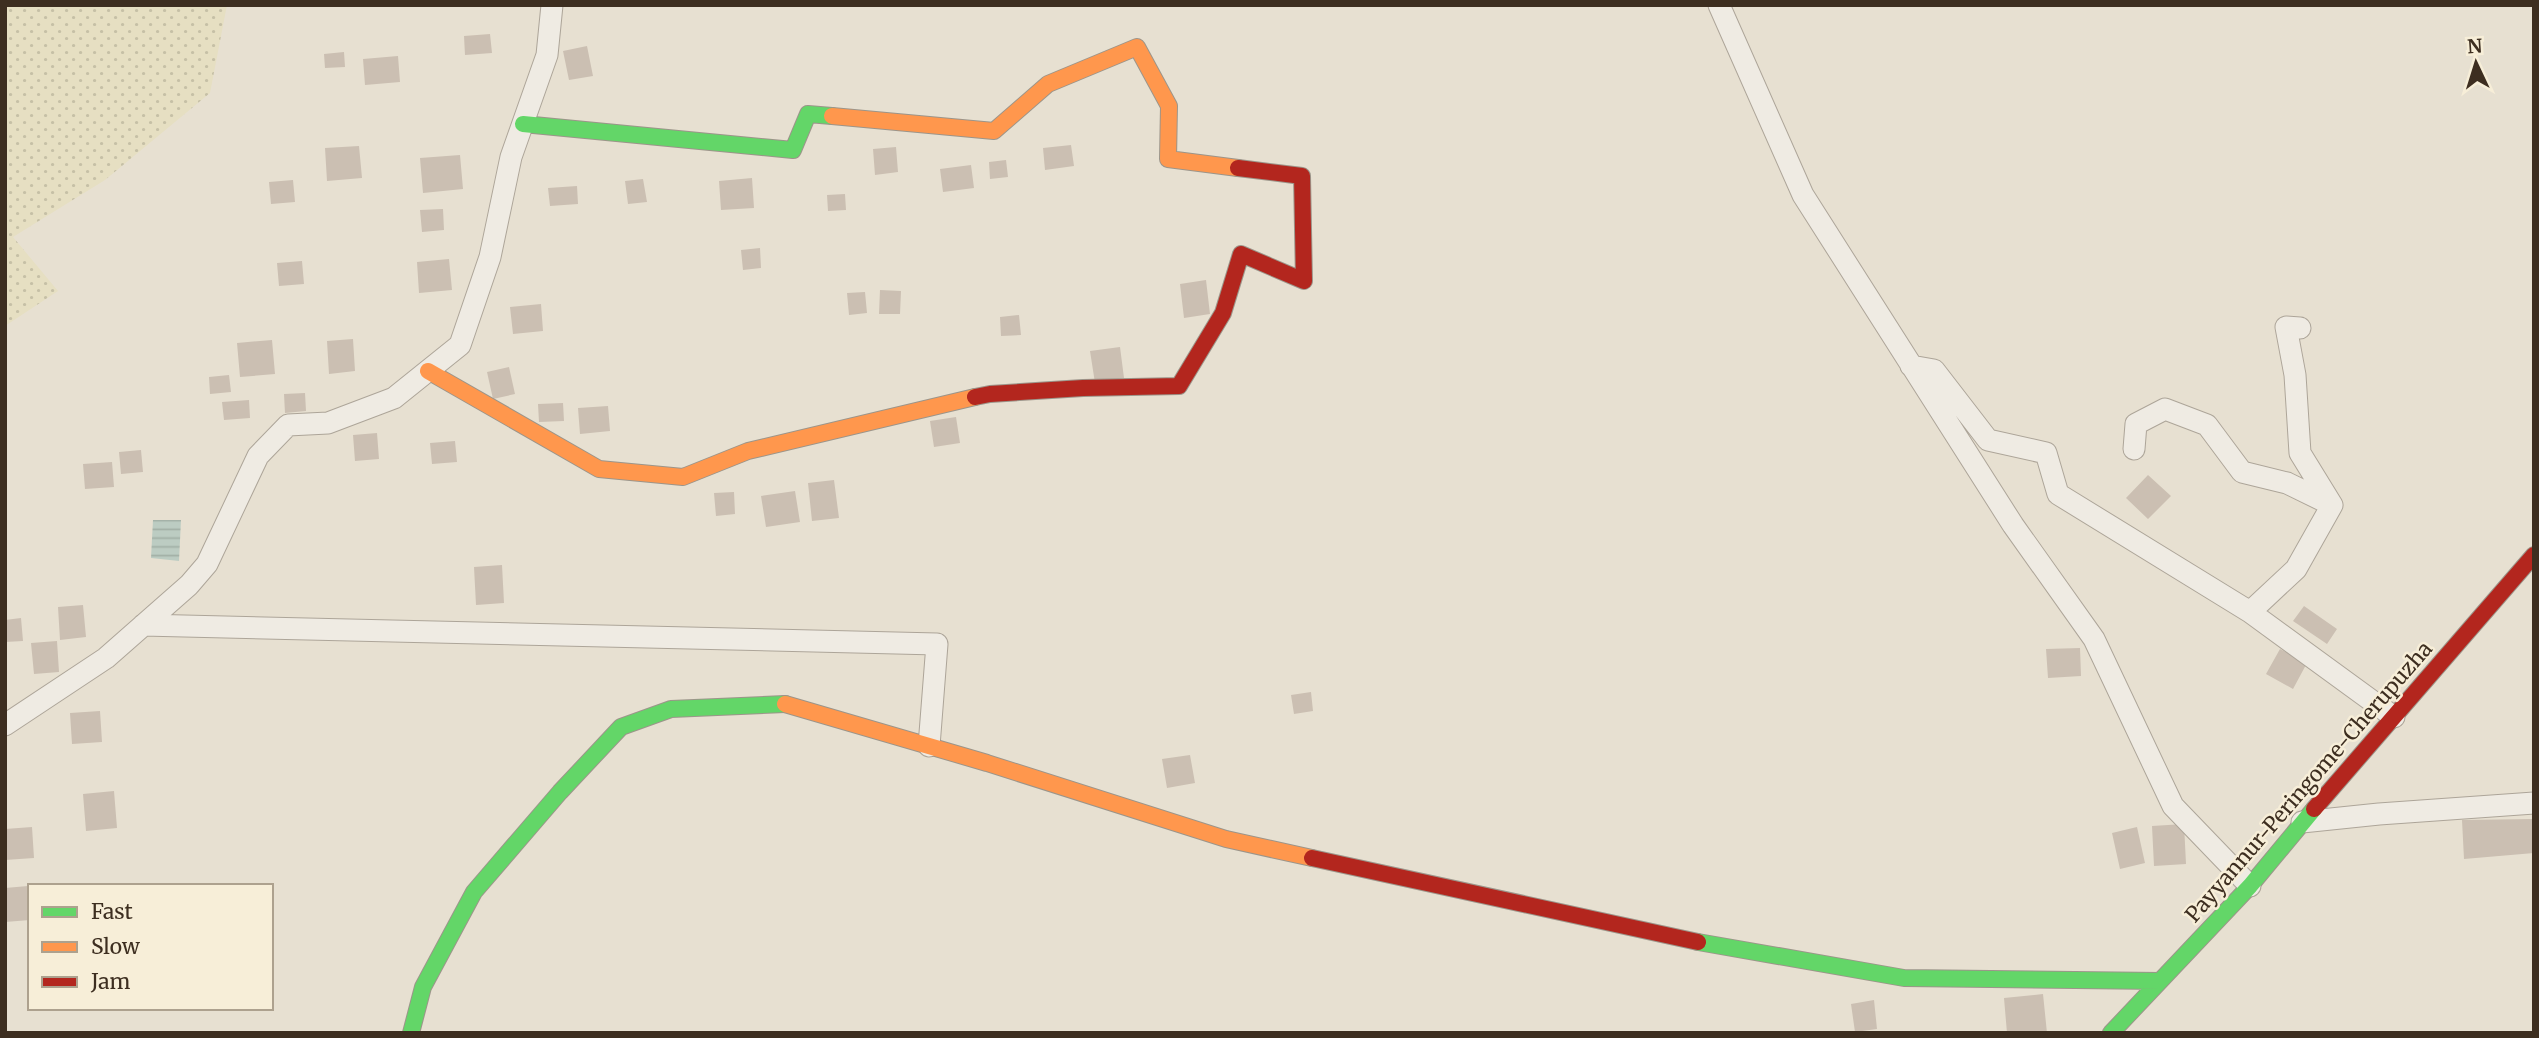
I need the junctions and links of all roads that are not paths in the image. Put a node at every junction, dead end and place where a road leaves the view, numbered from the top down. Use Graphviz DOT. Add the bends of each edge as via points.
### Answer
graph roads {
  1 [pos="552,5"];
  2 [pos="1719,5"];
  3 [pos="523,124"];
  4 [pos="2300,328"];
  5 [pos="1911,366"];
  6 [pos="428,371"];
  7 [pos="2134,449"];
  8 [pos="2332,505"];
  9 [pos="2534,555"];
  10 [pos="2250,612"];
  11 [pos="143,625"];
  12 [pos="2394,717"];
  13 [pos="5,725"];
  14 [pos="929,746"];
  15 [pos="2534,803"];
  16 [pos="2302,822"];
  17 [pos="2250,886"];
  18 [pos="2160,981"];
  19 [pos="411,1033"];
  20 [pos="2111,1033"];
  1 -- 3 [label="street" via="547,55"];
  2 -- 5 [label="street" via="1803,195"];
  3 -- 6 [label="street" via="511,157 490,257 460,345"];
  3 -- 6 [label="street" via="793,150 808,114 994,131 1048,84 1138,47 1169,106 1168,159 1301,176 1304,281 1241,254 1223,313 1180,386 990,394 748,451 683,477 599,469"];
  4 -- 8 [label="street" via="2287,327 2300,453"];
  5 -- 10 [label="street" via="1934,369 1988,440 2046,453 2058,494"];
  5 -- 17 [label="street" via="2013,526 2094,639 2173,806"];
  6 -- 11 [label="street" via="394,398 328,423 288,425 258,456 207,564"];
  7 -- 8 [label="street" via="2136,424 2165,409 2207,425 2242,472 2287,483"];
  8 -- 10 [label="street" via="2296,569"];
  9 -- 12 [label="street, Payyannur-Peringome-Cherupuzha"];
  10 -- 12 [label="street"];
  11 -- 13 [label="street" via="106,657"];
  11 -- 14 [label="street" via="937,644"];
  12 -- 16 [label="street, Payyannur-Peringome-Cherupuzha"];
  14 -- 18 [label="street" via="1226,839 1688,940 1904,978"];
  14 -- 19 [label="street" via="789,704 671,709 621,727 474,892 423,987"];
  15 -- 16 [label="street"];
  16 -- 17 [label="street, Payyannur-Peringome-Cherupuzha"];
  17 -- 18 [label="street, Payyannur-Peringome-Cherupuzha"];
  18 -- 20 [label="street, Payyannur-Peringome-Cherupuzha"];
}
